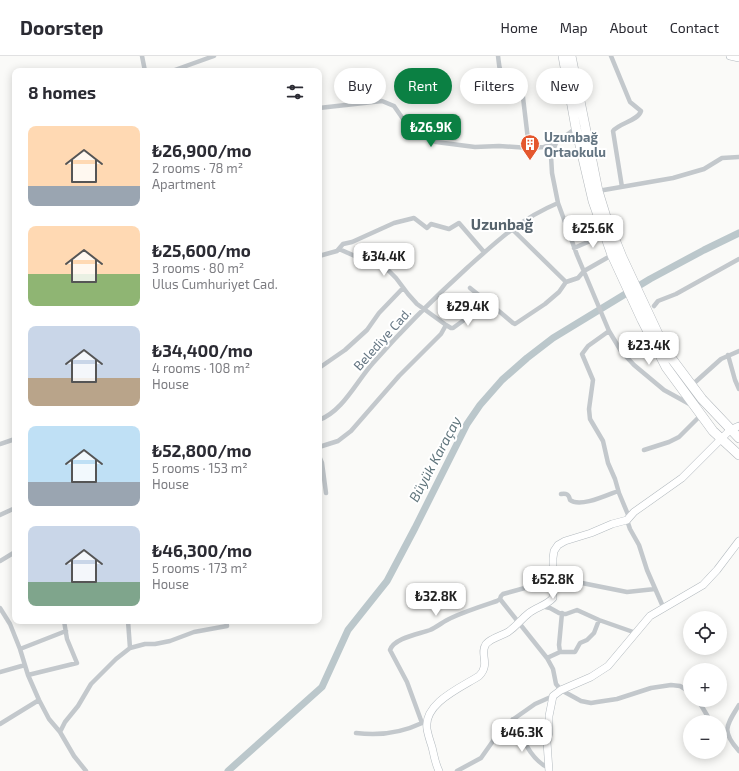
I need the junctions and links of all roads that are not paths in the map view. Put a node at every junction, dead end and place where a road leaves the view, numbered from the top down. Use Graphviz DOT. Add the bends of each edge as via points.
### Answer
graph roads {
  1 [pos="142,56"];
  2 [pos="214,56"];
  3 [pos="498,56"];
  4 [pos="563,56"];
  5 [pos="571,56"];
  6 [pos="611,56"];
  7 [pos="730,56"];
  8 [pos="739,58"];
  9 [pos="144,68"];
  10 [pos="180,68"];
  11 [pos="322,108"];
  12 [pos="576,128"];
  13 [pos="556,143"];
  14 [pos="529,148"];
  15 [pos="739,157"];
  16 [pos="622,187"];
  17 [pos="598,192"];
  18 [pos="558,203"];
  19 [pos="512,229"];
  20 [pos="604,235"];
  21 [pos="574,248"];
  22 [pos="339,249"];
  23 [pos="484,252"];
  24 [pos="322,255"];
  25 [pos="612,255"];
  26 [pos="739,259"];
  27 [pos="619,261"];
  28 [pos="586,273"];
  29 [pos="566,282"];
  30 [pos="404,288"];
  31 [pos="470,288"];
  32 [pos="489,302"];
  33 [pos="654,306"];
  34 [pos="424,309"];
  35 [pos="645,317"];
  36 [pos="446,325"];
  37 [pos="609,331"];
  38 [pos="739,351"];
  39 [pos="728,355"];
  40 [pos="322,366"];
  41 [pos="692,385"];
  42 [pos="739,389"];
  43 [pos="695,407"];
  44 [pos="701,415"];
  45 [pos="322,419"];
  46 [pos="735,428"];
  47 [pos="721,438"];
  48 [pos="739,438"];
  49 [pos="12,440"];
  50 [pos="0,444"];
  51 [pos="322,446"];
  52 [pos="644,450"];
  53 [pos="739,455"];
  54 [pos="322,462"];
  55 [pos="618,491"];
  56 [pos="326,493"];
  57 [pos="561,494"];
  58 [pos="12,509"];
  59 [pos="0,515"];
  60 [pos="628,518"];
  61 [pos="739,541"];
  62 [pos="12,554"];
  63 [pos="0,561"];
  64 [pos="552,577"];
  65 [pos="654,589"];
  66 [pos="500,599"];
  67 [pos="540,606"];
  68 [pos="0,608"];
  69 [pos="664,609"];
  70 [pos="562,613"];
  71 [pos="599,620"];
  72 [pos="65,624"];
  73 [pos="128,624"];
  74 [pos="227,624"];
  75 [pos="519,624"];
  76 [pos="66,631"];
  77 [pos="636,633"];
  78 [pos="130,648"];
  79 [pos="20,649"];
  80 [pos="560,652"];
  81 [pos="547,658"];
  82 [pos="25,665"];
  83 [pos="0,672"];
  84 [pos="28,675"];
  85 [pos="683,688"];
  86 [pos="561,690"];
  87 [pos="553,696"];
  88 [pos="39,700"];
  89 [pos="739,705"];
  90 [pos="513,719"];
  91 [pos="425,723"];
  92 [pos="0,724"];
  93 [pos="727,728"];
  94 [pos="60,732"];
  95 [pos="356,733"];
  96 [pos="727,733"];
  97 [pos="739,751"];
  98 [pos="549,770"];
  99 [pos="86,771"];
  100 [pos="439,771"];
  101 [pos="458,771"];
  1 -- 9 [label="street"];
  2 -- 10 [label="street"];
  3 -- 14 [label="street" via="504,78 522,89"];
  4 -- 12 [label="highway"];
  5 -- 17 [label="highway"];
  6 -- 16 [label="street" via="630,102 641,110 639,115 613,131"];
  7 -- 8 [label="street"];
  11 -- 14 [label="street" via="382,101 394,106 408,126 436,142 475,147"];
  12 -- 13 [label="street"];
  12 -- 20 [label="highway" via="592,201"];
  13 -- 14 [label="street"];
  13 -- 18 [label="street" via="552,156 552,173"];
  15 -- 16 [label="street" via="722,158 704,169 673,178"];
  16 -- 17 [label="street"];
  17 -- 27 [label="highway"];
  18 -- 19 [label="street, Belediye Cad."];
  18 -- 21 [label="street"];
  19 -- 23 [label="street, Belediye Cad."];
  19 -- 29 [label="street"];
  20 -- 21 [label="street"];
  20 -- 25 [label="highway"];
  21 -- 28 [label="street"];
  22 -- 23 [label="street" via="343,244 414,218 427,228 431,224 449,229 459,222"];
  22 -- 24 [label="street"];
  22 -- 30 [label="street" via="389,271"];
  23 -- 34 [label="street, Belediye Cad."];
  25 -- 27 [label="highway"];
  25 -- 28 [label="street"];
  26 -- 33 [label="street" via="676,294 658,301"];
  27 -- 35 [label="highway"];
  28 -- 29 [label="street"];
  28 -- 37 [label="street"];
  29 -- 32 [label="street" via="545,304 515,324"];
  30 -- 34 [label="street"];
  30 -- 40 [label="street" via="345,350"];
  31 -- 32 [label="street"];
  32 -- 36 [label="street" via="453,328"];
  34 -- 36 [label="street"];
  34 -- 45 [label="street, Belediye Cad." via="372,364 337,408"];
  35 -- 41 [label="highway" via="666,351"];
  35 -- 43 [label="highway" via="666,367"];
  36 -- 51 [label="street" via="441,334 351,430 338,441"];
  37 -- 43 [label="street" via="624,354 655,383 681,401"];
  37 -- 55 [label="street" via="588,346 582,354 593,380 590,419 603,441"];
  38 -- 39 [label="street"];
  39 -- 41 [label="street"];
  39 -- 42 [label="street"];
  41 -- 46 [label="highway" via="702,399"];
  43 -- 44 [label="highway"];
  44 -- 47 [label="highway"];
  44 -- 52 [label="street" via="679,437"];
  46 -- 47 [label="street"];
  46 -- 48 [label="highway"];
  47 -- 53 [label="highway"];
  47 -- 60 [label="street" via="682,478"];
  49 -- 50 [label="street"];
  54 -- 56 [label="street"];
  55 -- 57 [label="street" via="576,503 566,494"];
  55 -- 60 [label="street"];
  58 -- 59 [label="street"];
  60 -- 64 [label="street" via="558,545 554,551"];
  60 -- 65 [label="street"];
  61 -- 69 [label="street" via="703,585"];
  62 -- 63 [label="street"];
  64 -- 65 [label="street" via="627,592"];
  64 -- 66 [label="street" via="504,594"];
  64 -- 67 [label="street" via="552,598"];
  65 -- 69 [label="street"];
  66 -- 75 [label="street"];
  66 -- 91 [label="street" via="451,618 430,630 416,633 391,646 390,650"];
  67 -- 70 [label="street"];
  67 -- 75 [label="street" via="528,613"];
  68 -- 79 [label="street"];
  69 -- 77 [label="street" via="650,616"];
  70 -- 71 [label="street" via="568,614 577,610"];
  70 -- 80 [label="street"];
  71 -- 77 [label="street"];
  71 -- 80 [label="street" via="594,634 580,643 575,652"];
  72 -- 76 [label="street"];
  73 -- 78 [label="street"];
  74 -- 78 [label="street" via="227,626 194,632 160,643"];
  75 -- 81 [label="street"];
  75 -- 91 [label="street" via="485,646 483,672 442,698"];
  76 -- 79 [label="street"];
  76 -- 84 [label="street" via="77,663"];
  77 -- 86 [label="street" via="608,666 591,677"];
  78 -- 94 [label="street" via="91,684"];
  79 -- 82 [label="street"];
  80 -- 81 [label="street"];
  81 -- 86 [label="street" via="553,669 556,684"];
  82 -- 83 [label="street"];
  82 -- 84 [label="street"];
  84 -- 88 [label="street"];
  85 -- 86 [label="street" via="677,685 666,685 617,699 591,703 581,701"];
  86 -- 87 [label="street"];
  87 -- 90 [label="street" via="535,704"];
  87 -- 98 [label="street" via="547,742"];
  88 -- 92 [label="street"];
  88 -- 94 [label="street"];
  89 -- 93 [label="street"];
  90 -- 98 [label="street" via="527,747"];
  90 -- 101 [label="street" via="500,731 480,758"];
  91 -- 95 [label="street" via="388,734"];
  91 -- 100 [label="street"];
  94 -- 99 [label="street"];
  96 -- 97 [label="street"];
}
